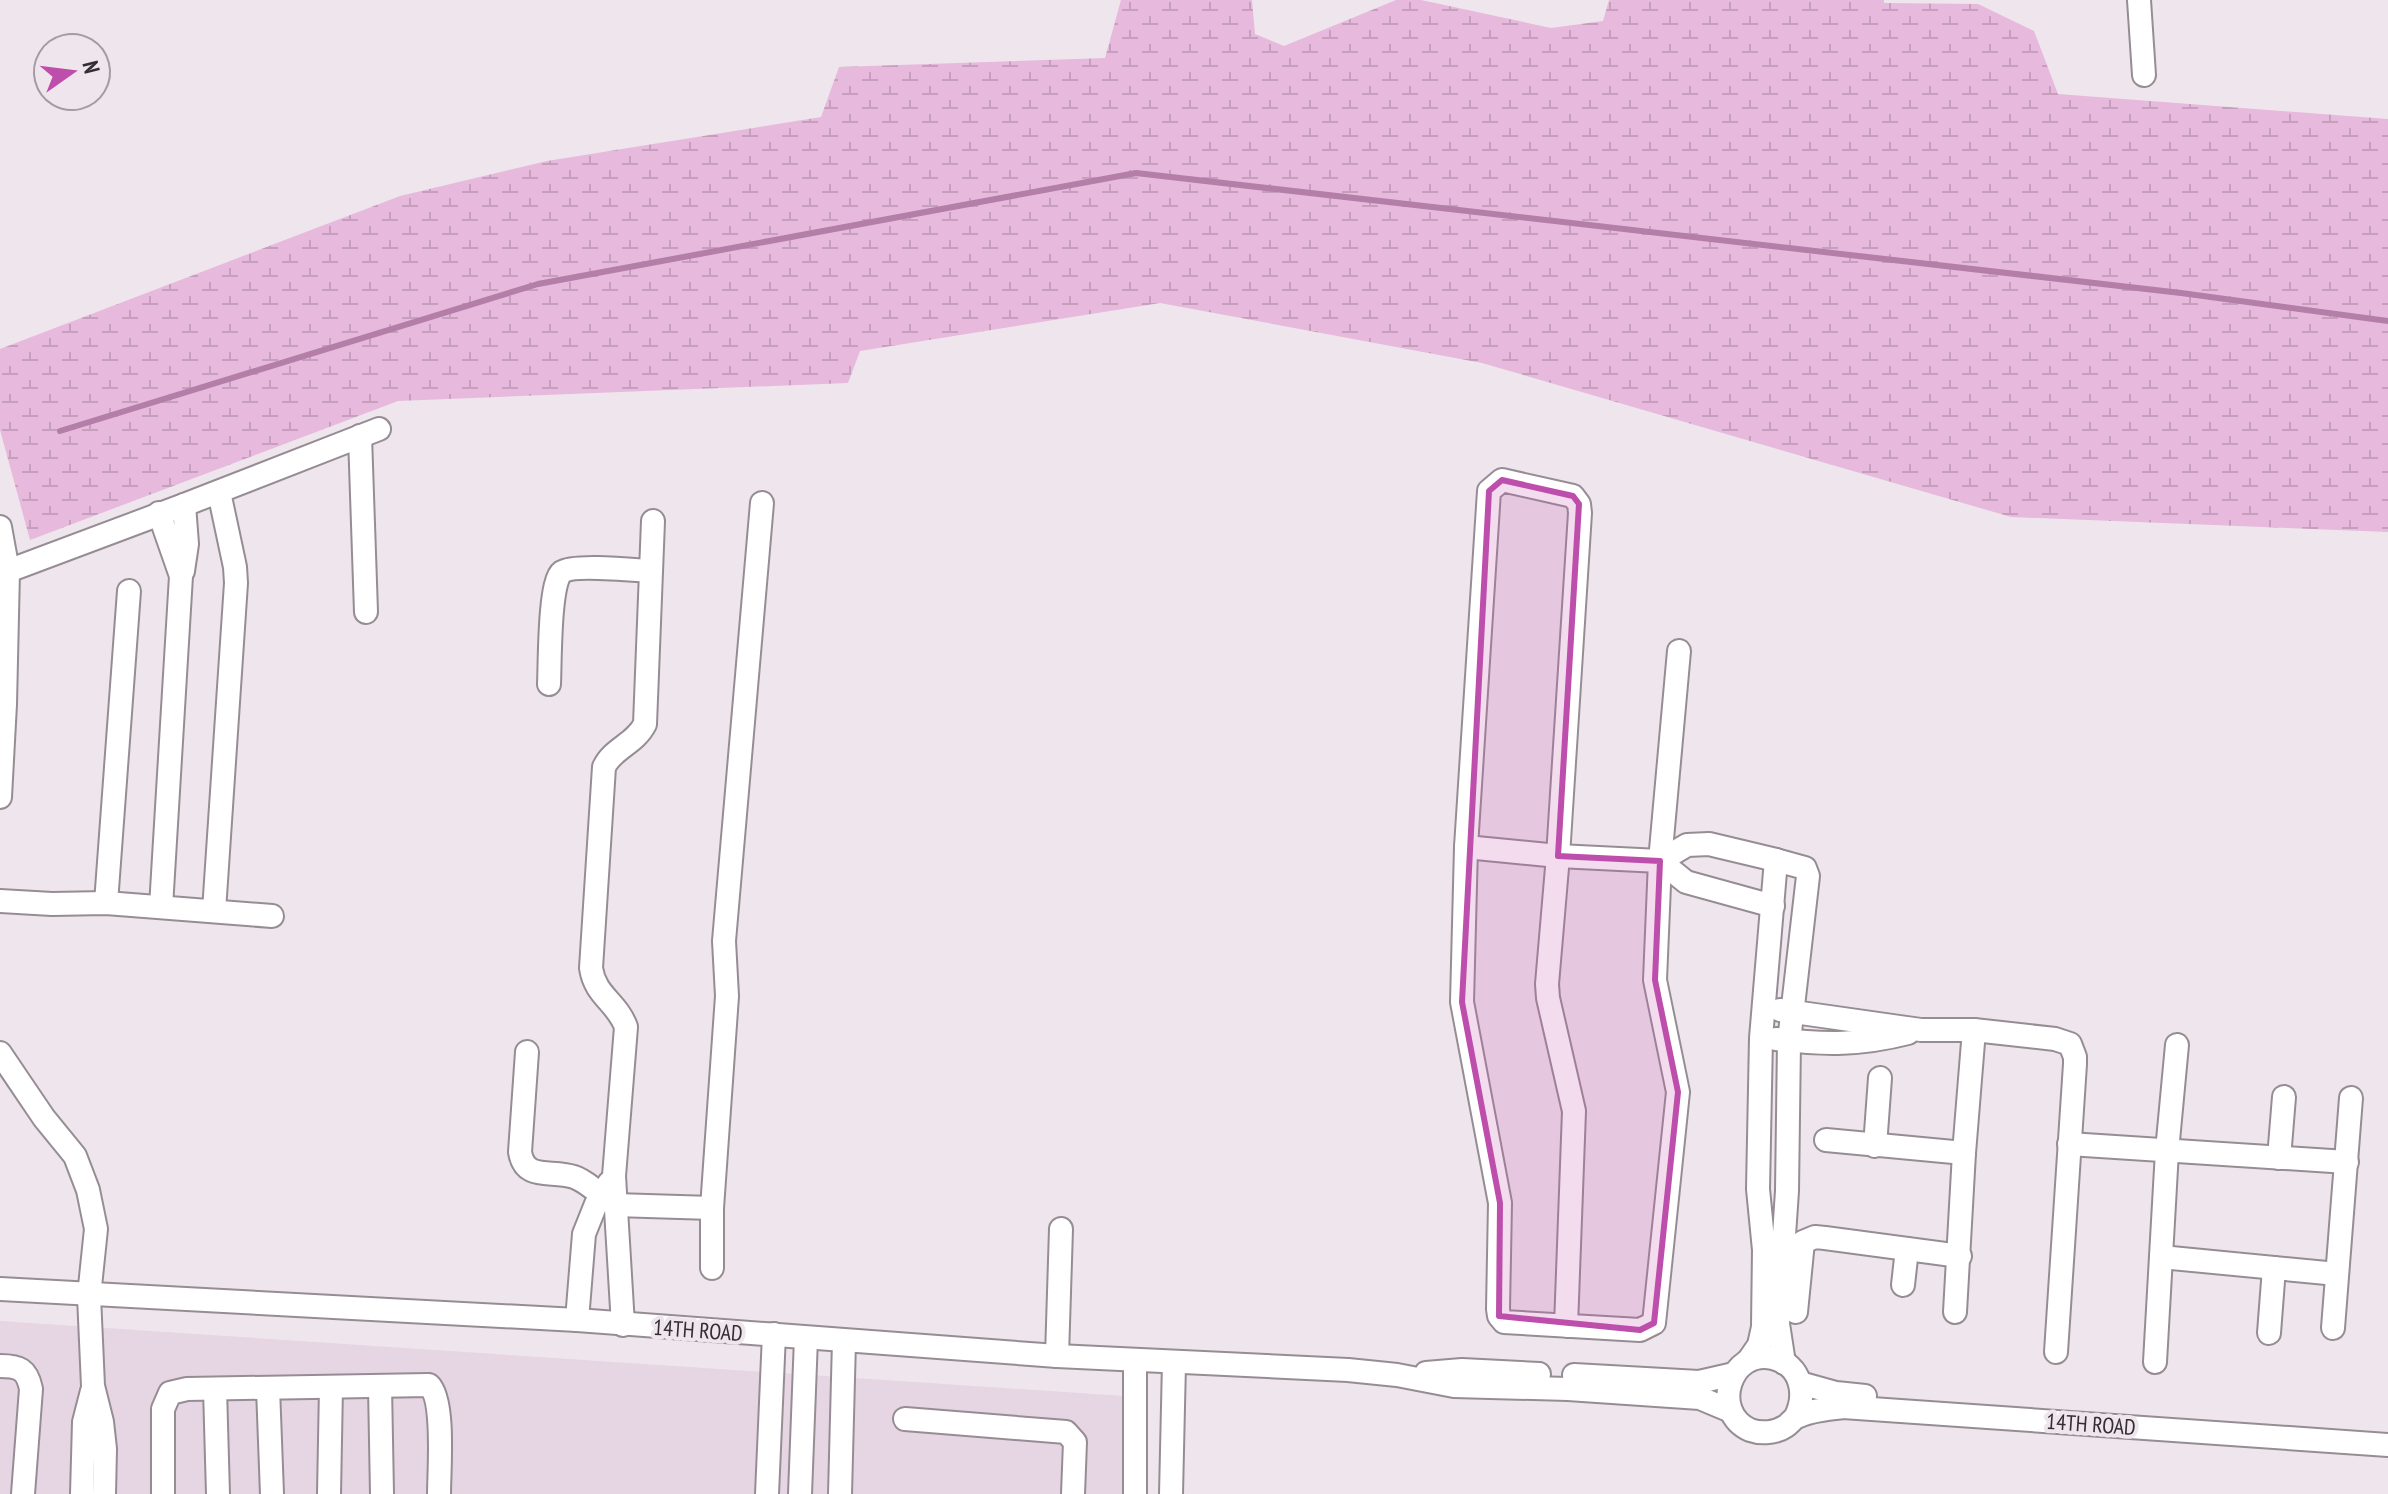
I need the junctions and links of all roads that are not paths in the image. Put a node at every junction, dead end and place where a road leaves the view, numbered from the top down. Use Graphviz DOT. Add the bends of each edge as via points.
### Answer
graph roads {
  1 [pos="2139,0"];
  2 [pos="2144,75"];
  3 [pos="219,492"];
  4 [pos="762,503"];
  5 [pos="184,505"];
  6 [pos="159,513"];
  7 [pos="653,521"];
  8 [pos="0,527"];
  9 [pos="650,571"];
  10 [pos="4,572"];
  11 [pos="181,576"];
  12 [pos="129,591"];
  13 [pos="366,612"];
  14 [pos="1679,651"];
  15 [pos="549,684"];
  16 [pos="0,797"];
  17 [pos="1466,847"];
  18 [pos="1558,856"];
  19 [pos="1776,860"];
  20 [pos="1660,861"];
  21 [pos="0,901"];
  22 [pos="106,903"];
  23 [pos="1773,906"];
  24 [pos="161,907"];
  25 [pos="214,911"];
  26 [pos="272,916"];
  27 [pos="1765,1009"];
  28 [pos="1794,1011"];
  29 [pos="1921,1030"];
  30 [pos="1974,1030"];
  31 [pos="1761,1038"];
  32 [pos="1789,1041"];
  33 [pos="2177,1045"];
  34 [pos="527,1052"];
  35 [pos="0,1053"];
  36 [pos="1880,1078"];
  37 [pos="2284,1097"];
  38 [pos="2351,1098"];
  39 [pos="1826,1140"];
  40 [pos="2069,1144"];
  41 [pos="1875,1146"];
  42 [pos="2167,1151"];
  43 [pos="1964,1153"];
  44 [pos="2279,1158"];
  45 [pos="2347,1162"];
  46 [pos="1758,1189"];
  47 [pos="610,1192"];
  48 [pos="1796,1192"];
  49 [pos="712,1208"];
  50 [pos="1061,1229"];
  51 [pos="1907,1249"];
  52 [pos="1960,1256"];
  53 [pos="2161,1257"];
  54 [pos="712,1268"];
  55 [pos="2274,1268"];
  56 [pos="2337,1274"];
  57 [pos="1903,1285"];
  58 [pos="0,1289"];
  59 [pos="89,1296"];
  60 [pos="1796,1312"];
  61 [pos="1955,1312"];
  62 [pos="577,1320"];
  63 [pos="623,1325"];
  64 [pos="1566,1326"];
  65 [pos="2333,1328"];
  66 [pos="2269,1333"];
  67 [pos="774,1334"];
  68 [pos="806,1338"];
  69 [pos="844,1341"];
  70 [pos="2056,1352"];
  71 [pos="1057,1356"];
  72 [pos="1135,1360"];
  73 [pos="2155,1362"];
  74 [pos="1174,1363"];
  75 [pos="1784,1363"];
  76 [pos="0,1366"];
  77 [pos="1741,1368"];
  78 [pos="1397,1375"];
  79 [pos="1800,1383"];
  80 [pos="93,1386"];
  81 [pos="380,1386"];
  82 [pos="331,1387"];
  83 [pos="268,1388"];
  84 [pos="215,1389"];
  85 [pos="1731,1411"];
  86 [pos="1795,1418"];
  87 [pos="905,1419"];
  88 [pos="2388,1430"];
  89 [pos="2388,1445"];
  90 [pos="1137,1458"];
  91 [pos="1172,1458"];
  92 [pos="23,1494"];
  93 [pos="82,1494"];
  94 [pos="104,1494"];
  95 [pos="163,1494"];
  96 [pos="218,1494"];
  97 [pos="272,1494"];
  98 [pos="329,1494"];
  99 [pos="382,1494"];
  100 [pos="439,1494"];
  101 [pos="767,1494"];
  102 [pos="800,1494"];
  103 [pos="840,1494"];
  104 [pos="1073,1494"];
  105 [pos="1135,1494"];
  106 [pos="1171,1494"];
  1 -- 2 [label="street"];
  3 -- 5 [label="street"];
  3 -- 13 [label="street" via="370,432"];
  3 -- 25 [label="street" via="236,583"];
  4 -- 49 [label="street" via="724,941 727,996"];
  5 -- 6 [label="street"];
  5 -- 11 [label="street" via="187,544"];
  6 -- 10 [label="street"];
  6 -- 11 [label="street"];
  7 -- 9 [label="street"];
  8 -- 10 [label="street"];
  9 -- 15 [label="street" via="587,568 561,573 555,585"];
  9 -- 47 [label="street" via="645,724 604,767 591,968 597,988 622,1014 626,1027"];
  10 -- 16 [label="street"];
  11 -- 24 [label="street"];
  12 -- 22 [label="street"];
  14 -- 20 [label="street"];
  17 -- 18 [label="street"];
  17 -- 18 [label="street" via="1489,491 1502,480 1573,496 1579,504"];
  17 -- 64 [label="street" via="1462,1002 1500,1203 1499,1316 1504,1322"];
  18 -- 20 [label="street"];
  18 -- 64 [label="street" via="1547,984 1574,1111"];
  19 -- 20 [label="street" via="1709,844 1687,845"];
  19 -- 23 [label="street"];
  19 -- 28 [label="street" via="1808,871"];
  20 -- 23 [label="street" via="1686,882"];
  20 -- 64 [label="street" via="1655,980 1678,1092 1654,1323 1640,1330"];
  21 -- 22 [label="street"];
  22 -- 24 [label="street"];
  23 -- 27 [label="street"];
  24 -- 25 [label="street"];
  25 -- 26 [label="street"];
  27 -- 28 [label="street"];
  27 -- 31 [label="street"];
  28 -- 29 [label="street"];
  28 -- 32 [label="street"];
  29 -- 30 [label="street"];
  29 -- 32 [label="street" via="1861,1043"];
  30 -- 40 [label="street" via="2070,1044 2075,1064"];
  30 -- 43 [label="street"];
  31 -- 32 [label="street"];
  31 -- 46 [label="street"];
  32 -- 48 [label="street"];
  33 -- 42 [label="street"];
  34 -- 47 [label="street" via="522,1163 531,1171 572,1176"];
  35 -- 59 [label="street" via="83,1173 96,1229"];
  36 -- 41 [label="street"];
  37 -- 44 [label="street"];
  38 -- 45 [label="street"];
  39 -- 41 [label="street"];
  40 -- 42 [label="street"];
  40 -- 70 [label="street"];
  41 -- 43 [label="street"];
  42 -- 44 [label="street"];
  42 -- 53 [label="street"];
  43 -- 52 [label="street"];
  44 -- 45 [label="street"];
  45 -- 56 [label="street"];
  46 -- 48 [label="street"];
  46 -- 77 [label="street" via="1763,1327 1759,1345"];
  47 -- 49 [label="street"];
  47 -- 62 [label="street" via="584,1234"];
  47 -- 63 [label="street"];
  48 -- 75 [label="street" via="1778,1324"];
  49 -- 54 [label="street"];
  50 -- 71 [label="street"];
  51 -- 52 [label="street"];
  51 -- 57 [label="street"];
  51 -- 60 [label="street" via="1808,1239 1801,1253"];
  52 -- 61 [label="street"];
  53 -- 55 [label="street"];
  53 -- 73 [label="street"];
  55 -- 56 [label="street"];
  55 -- 66 [label="street"];
  56 -- 65 [label="street"];
  58 -- 59 [label="street, 14TH ROAD"];
  59 -- 62 [label="street, 14TH ROAD"];
  59 -- 80 [label="street"];
  62 -- 63 [label="street, 14TH ROAD"];
  63 -- 67 [label="street, 14TH ROAD"];
  67 -- 68 [label="street, 14TH ROAD"];
  67 -- 101 [label="street"];
  68 -- 69 [label="street, 14TH ROAD"];
  68 -- 102 [label="street"];
  69 -- 71 [label="street, 14TH ROAD"];
  69 -- 103 [label="street"];
  71 -- 72 [label="street, 14TH ROAD"];
  72 -- 74 [label="street, 14TH ROAD"];
  72 -- 90 [label="street"];
  74 -- 78 [label="street, 14TH ROAD"];
  74 -- 91 [label="street"];
  75 -- 77 [label="street" via="1760,1358"];
  75 -- 79 [label="street"];
  76 -- 92 [label="street" via="24,1370 31,1389"];
  77 -- 78 [label="street, 14TH ROAD" via="1699,1382 1462,1370"];
  77 -- 85 [label="street" via="1727,1392"];
  78 -- 85 [label="street, 14TH ROAD" via="1454,1386 1700,1398"];
  79 -- 86 [label="street"];
  79 -- 88 [label="street, 14TH ROAD" via="1859,1396"];
  80 -- 93 [label="street" via="84,1422"];
  80 -- 94 [label="street" via="105,1449"];
  81 -- 82 [label="street"];
  81 -- 99 [label="street"];
  81 -- 100 [label="street" via="429,1385 435,1391"];
  82 -- 83 [label="street"];
  82 -- 98 [label="street"];
  83 -- 84 [label="street"];
  83 -- 97 [label="street"];
  84 -- 95 [label="street" via="179,1390 166,1400"];
  84 -- 96 [label="street"];
  85 -- 86 [label="street" via="1741,1424 1763,1433"];
  86 -- 89 [label="street, 14TH ROAD" via="1843,1407"];
  87 -- 104 [label="street" via="1066,1432 1075,1442"];
  90 -- 91 [label="street"];
  90 -- 105 [label="street"];
  91 -- 106 [label="street"];
}
